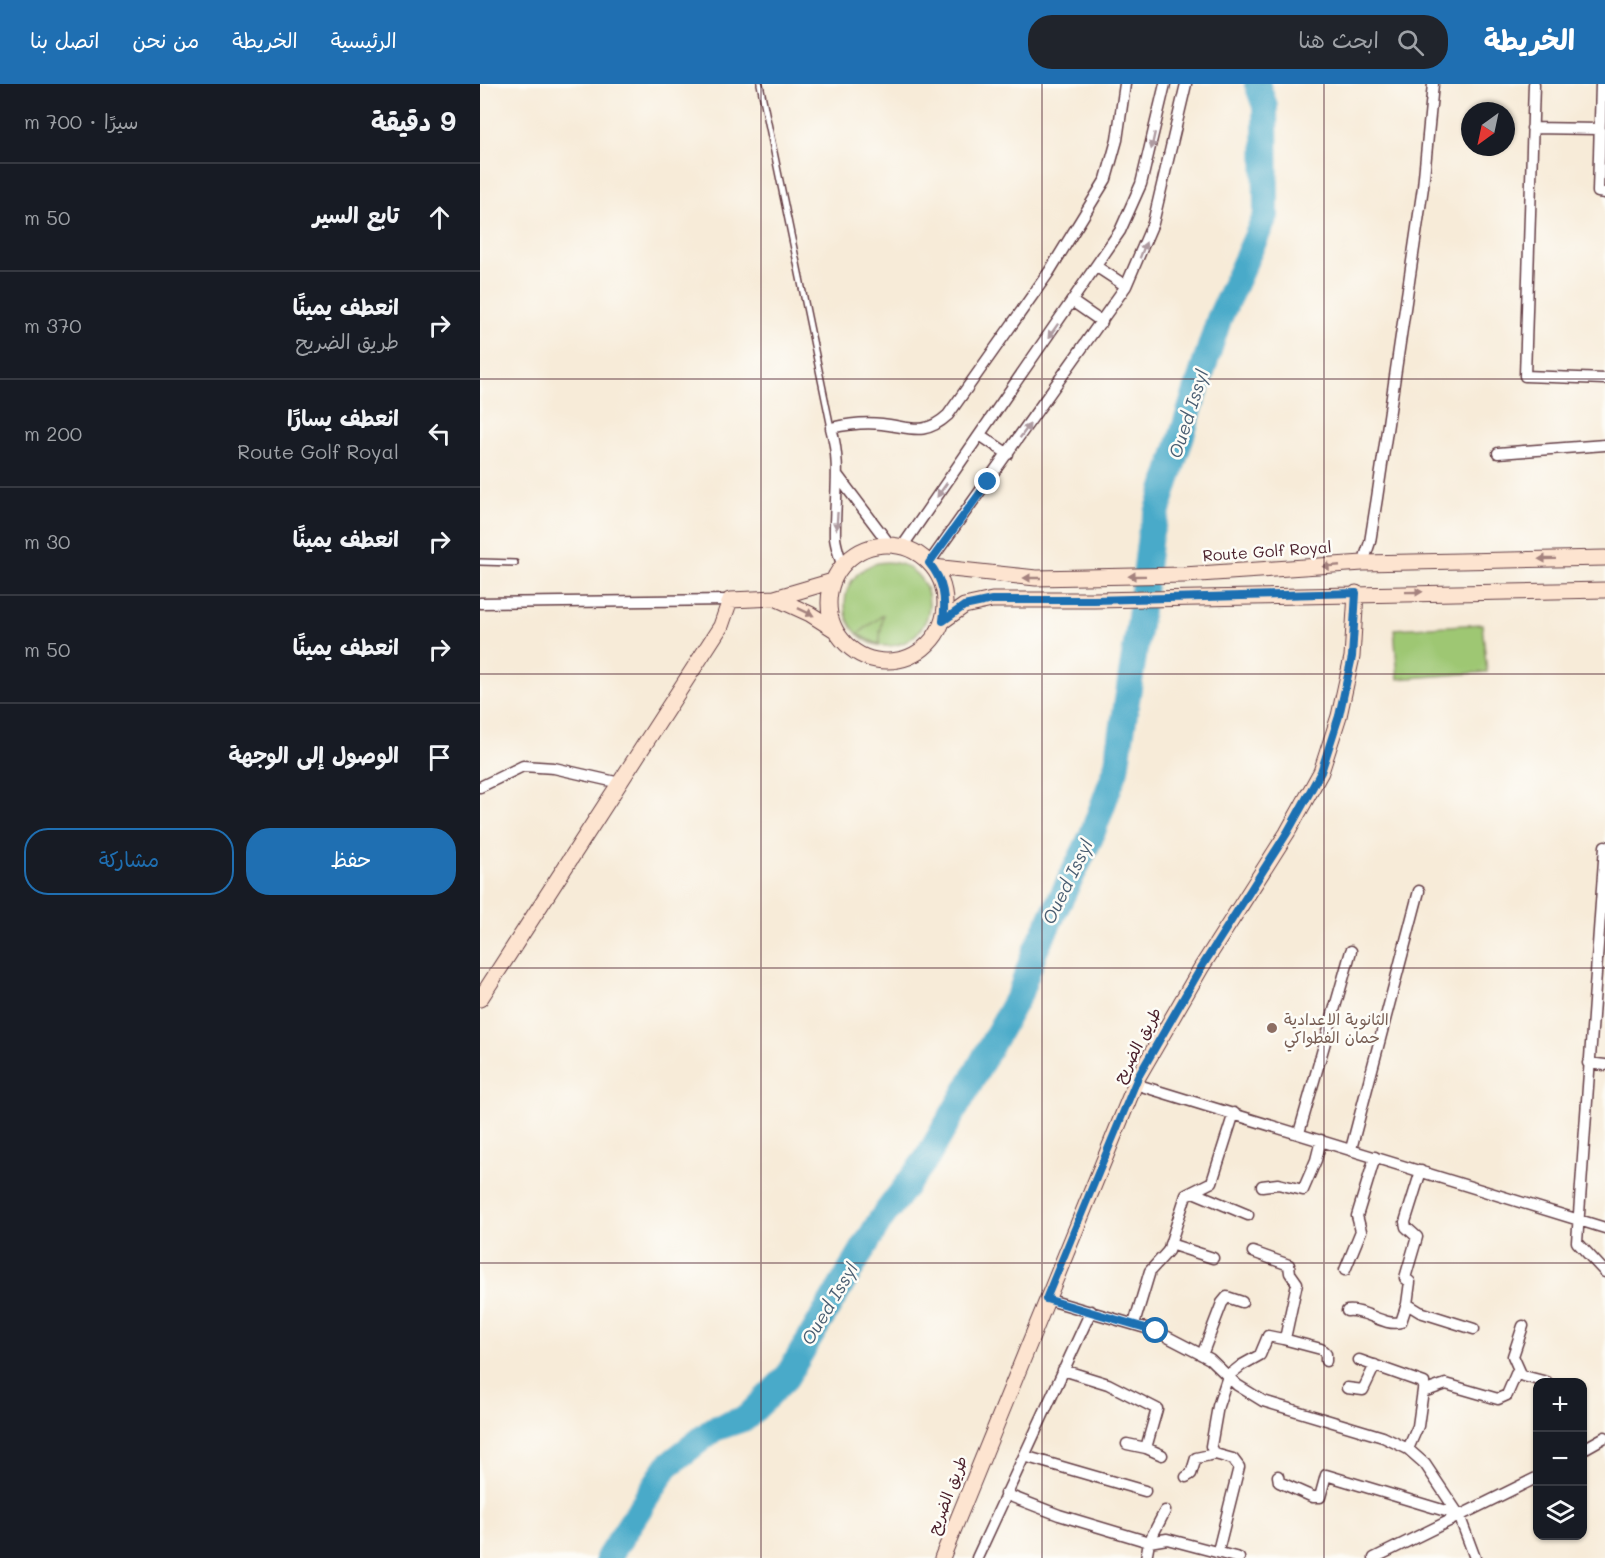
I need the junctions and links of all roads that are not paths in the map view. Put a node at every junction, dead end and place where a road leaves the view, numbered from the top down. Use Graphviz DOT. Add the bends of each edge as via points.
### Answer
graph roads {
  1 [pos="760,84"];
  2 [pos="1125,84"];
  3 [pos="1165,84"];
  4 [pos="1186,84"];
  5 [pos="1433,84"];
  6 [pos="1534,84"];
  7 [pos="1601,84"];
  8 [pos="1532,128"];
  9 [pos="1599,129"];
  10 [pos="1605,193"];
  11 [pos="1097,267"];
  12 [pos="1126,285"];
  13 [pos="1073,302"];
  14 [pos="1102,322"];
  15 [pos="1605,379"];
  16 [pos="831,428"];
  17 [pos="980,435"];
  18 [pos="1605,445"];
  19 [pos="1498,453"];
  20 [pos="1008,454"];
  21 [pos="838,476"];
  22 [pos="896,546"];
  23 [pos="1605,558"];
  24 [pos="480,562"];
  25 [pos="515,563"];
  26 [pos="1363,563"];
  27 [pos="842,565"];
  28 [pos="931,565"];
  29 [pos="833,581"];
  30 [pos="1605,590"];
  31 [pos="1356,593"];
  32 [pos="775,598"];
  33 [pos="730,600"];
  34 [pos="480,603"];
  35 [pos="943,621"];
  36 [pos="835,630"];
  37 [pos="620,783"];
  38 [pos="480,787"];
  39 [pos="1605,846"];
  40 [pos="1419,891"];
  41 [pos="1601,940"];
  42 [pos="1351,951"];
  43 [pos="480,999"];
  44 [pos="1588,1063"];
  45 [pos="1605,1065"];
  46 [pos="1135,1084"];
  47 [pos="1234,1113"];
  48 [pos="1299,1133"];
  49 [pos="1321,1140"];
  50 [pos="1351,1149"];
  51 [pos="1375,1157"];
  52 [pos="1421,1171"];
  53 [pos="1262,1186"];
  54 [pos="1193,1192"];
  55 [pos="1248,1215"];
  56 [pos="1578,1220"];
  57 [pos="1605,1228"];
  58 [pos="1170,1244"];
  59 [pos="1253,1252"];
  60 [pos="1214,1258"];
  61 [pos="1345,1270"];
  62 [pos="1605,1272"];
  63 [pos="1046,1299"];
  64 [pos="1242,1302"];
  65 [pos="1407,1304"];
  66 [pos="1090,1311"];
  67 [pos="1347,1311"];
  68 [pos="1134,1323"];
  69 [pos="1523,1326"];
  70 [pos="1474,1329"];
  71 [pos="1282,1339"];
  72 [pos="1202,1355"];
  73 [pos="1359,1360"];
  74 [pos="1326,1361"];
  75 [pos="1376,1365"];
  76 [pos="1063,1370"];
  77 [pos="1521,1374"];
  78 [pos="1228,1376"];
  79 [pos="1533,1378"];
  80 [pos="1347,1388"];
  81 [pos="1423,1392"];
  82 [pos="1605,1437"];
  83 [pos="1127,1444"];
  84 [pos="1587,1447"];
  85 [pos="1146,1448"];
  86 [pos="1408,1449"];
  87 [pos="1215,1454"];
  88 [pos="1162,1455"];
  89 [pos="1024,1456"];
  90 [pos="1278,1476"];
  91 [pos="1186,1477"];
  92 [pos="1533,1479"];
  93 [pos="1145,1491"];
  94 [pos="1005,1494"];
  95 [pos="1165,1511"];
  96 [pos="1459,1515"];
  97 [pos="1149,1542"];
  98 [pos="1218,1551"];
  99 [pos="942,1558"];
  100 [pos="977,1558"];
  101 [pos="1146,1558"];
  102 [pos="1239,1558"];
  103 [pos="1374,1558"];
  104 [pos="1475,1558"];
  1 -- 16 [label="lane"];
  2 -- 16 [label="street" via="1117,140 1106,179 1049,272 948,415 924,430 864,424"];
  3 -- 11 [label="street, one-way" via="1141,184 1120,231"];
  12 -- 4 [label="street, one-way" via="1153,223"];
  5 -- 26 [label="street" via="1423,187 1377,498"];
  6 -- 8 [label="street"];
  7 -- 9 [label="street"];
  8 -- 9 [label="street"];
  8 -- 15 [label="street" via="1525,376"];
  9 -- 10 [label="street" via="1598,192"];
  11 -- 12 [label="street"];
  11 -- 13 [label="street"];
  12 -- 14 [label="street"];
  13 -- 14 [label="street"];
  13 -- 17 [label="street, one-way"];
  20 -- 14 [label="street, one-way"];
  16 -- 21 [label="street"];
  17 -- 20 [label="street"];
  17 -- 22 [label="street, one-way"];
  18 -- 19 [label="street"];
  20 -- 28 [label="street"];
  21 -- 22 [label="street"];
  21 -- 27 [label="street, one-way" via="835,540"];
  22 -- 27 [label="street" via="864,550"];
  22 -- 28 [label="street"];
  23 -- 26 [label="street, Route Golf Royal, one-way"];
  24 -- 25 [label="lane"];
  26 -- 28 [label="street, Route Golf Royal, one-way" via="1091,577 1013,577"];
  27 -- 29 [label="street"];
  28 -- 35 [label="street" via="944,593"];
  29 -- 32 [label="street"];
  29 -- 36 [label="street" via="829,598"];
  31 -- 30 [label="street, one-way"];
  31 -- 35 [label="street" via="980,601 954,611"];
  31 -- 46 [label="street, طريق الضريح" via="1352,657 1321,772"];
  32 -- 33 [label="street"];
  32 -- 36 [label="street, one-way"];
  33 -- 34 [label="street"];
  33 -- 37 [label="street" via="721,626"];
  35 -- 36 [label="street" via="923,649 892,661 858,654"];
  37 -- 38 [label="street" via="554,768 523,766"];
  37 -- 43 [label="street"];
  39 -- 41 [label="street"];
  40 -- 50 [label="street"];
  41 -- 44 [label="street"];
  42 -- 48 [label="street"];
  44 -- 45 [label="street"];
  44 -- 56 [label="street"];
  46 -- 47 [label="street"];
  46 -- 63 [label="street, طريق الضريح"];
  47 -- 48 [label="street"];
  47 -- 54 [label="street" via="1212,1182"];
  48 -- 49 [label="street"];
  49 -- 50 [label="street"];
  49 -- 53 [label="street" via="1303,1190 1278,1184"];
  50 -- 51 [label="street"];
  51 -- 52 [label="street"];
  51 -- 61 [label="street" via="1357,1216 1361,1231"];
  52 -- 56 [label="street"];
  52 -- 65 [label="street" via="1405,1221 1417,1236 1405,1278 1410,1282"];
  54 -- 55 [label="street"];
  54 -- 58 [label="street" via="1182,1203"];
  56 -- 57 [label="street"];
  56 -- 62 [label="street" via="1577,1242"];
  58 -- 60 [label="street"];
  58 -- 68 [label="street" via="1150,1271"];
  59 -- 71 [label="street" via="1289,1265 1296,1280"];
  63 -- 66 [label="street"];
  63 -- 99 [label="street, طريق الضريح"];
  64 -- 72 [label="street" via="1227,1297 1222,1303"];
  65 -- 67 [label="street" via="1401,1322 1394,1324"];
  65 -- 70 [label="street"];
  66 -- 68 [label="street"];
  66 -- 76 [label="street"];
  68 -- 72 [label="street"];
  69 -- 77 [label="street" via="1513,1356"];
  71 -- 74 [label="street" via="1321,1349"];
  71 -- 78 [label="street" via="1268,1336 1260,1355"];
  72 -- 78 [label="street"];
  73 -- 75 [label="street"];
  75 -- 80 [label="street" via="1363,1390"];
  75 -- 81 [label="street" via="1424,1383"];
  76 -- 85 [label="street" via="1108,1384 1157,1408"];
  76 -- 89 [label="street"];
  77 -- 79 [label="street"];
  77 -- 81 [label="street" via="1516,1374 1507,1395 1498,1399 1446,1384"];
  78 -- 86 [label="street" via="1263,1401 1383,1437"];
  78 -- 87 [label="street" via="1211,1446"];
  81 -- 86 [label="street" via="1418,1426"];
  82 -- 84 [label="street"];
  83 -- 85 [label="street"];
  85 -- 88 [label="street"];
  86 -- 96 [label="street" via="1425,1464"];
  87 -- 91 [label="street" via="1196,1458 1191,1474"];
  87 -- 98 [label="street" via="1233,1459 1239,1467"];
  89 -- 93 [label="street"];
  89 -- 94 [label="street"];
  90 -- 96 [label="street" via="1279,1482 1313,1497 1320,1497 1326,1475"];
  92 -- 96 [label="street"];
  94 -- 97 [label="street"];
  94 -- 100 [label="street"];
  95 -- 97 [label="street"];
  96 -- 103 [label="street"];
  96 -- 104 [label="street"];
  97 -- 98 [label="street" via="1167,1539"];
  97 -- 101 [label="street"];
  98 -- 102 [label="street"];
}
